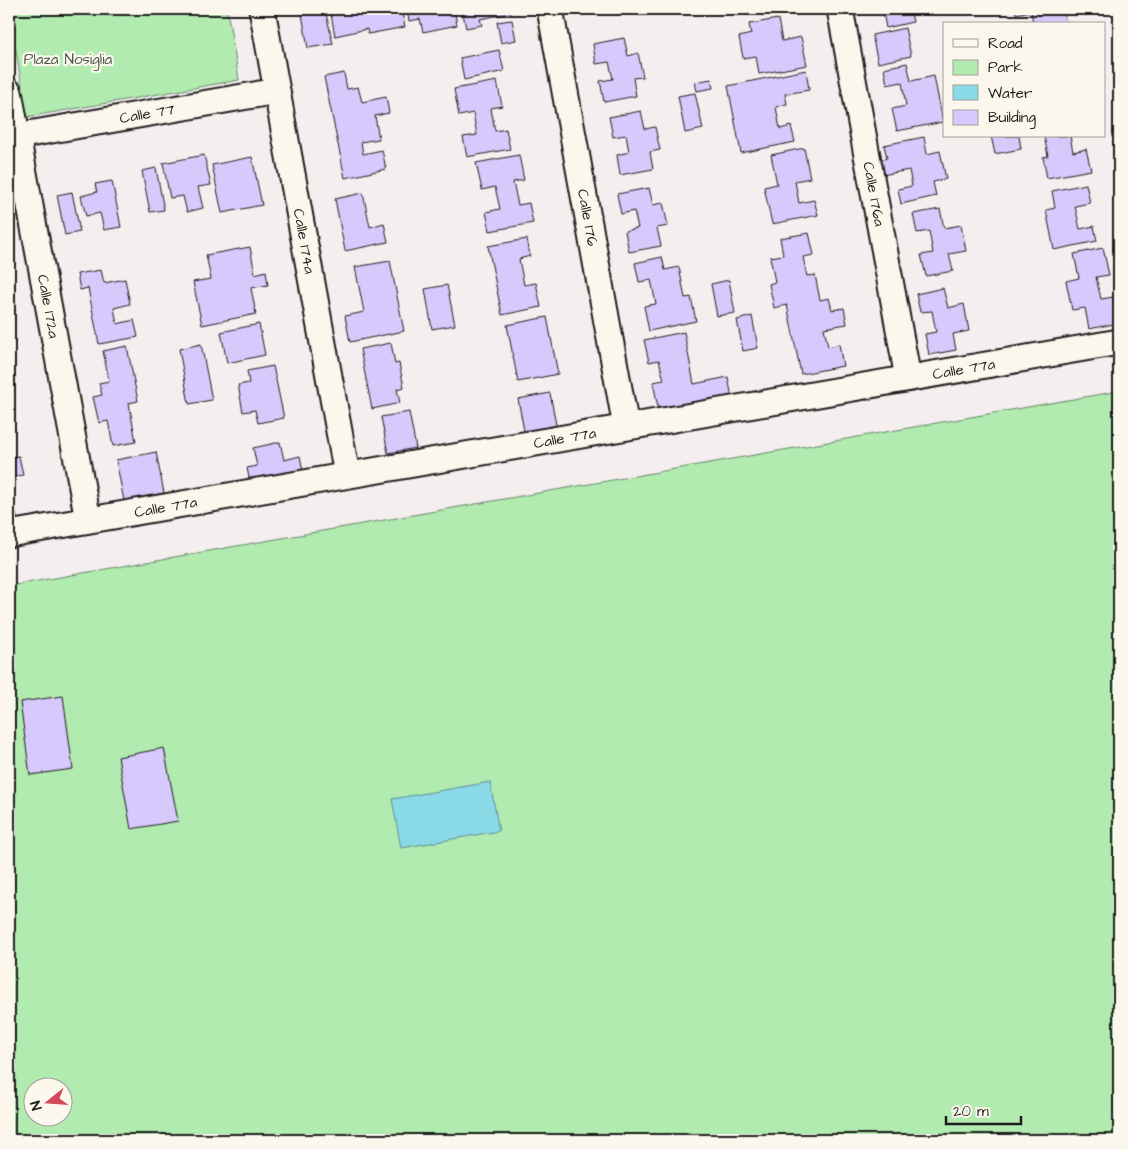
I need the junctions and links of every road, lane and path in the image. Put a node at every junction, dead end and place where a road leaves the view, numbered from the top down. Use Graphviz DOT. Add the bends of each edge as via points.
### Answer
graph roads {
  1 [pos="262,9"];
  2 [pos="550,9"];
  3 [pos="840,9"];
  4 [pos="277,91"];
  5 [pos="9,92"];
  6 [pos="17,136"];
  7 [pos="1119,342"];
  8 [pos="908,378"];
  9 [pos="626,427"];
  10 [pos="346,475"];
  11 [pos="88,520"];
  12 [pos="9,534"];
  1 -- 4 [label="street, Calle 174a"];
  2 -- 9 [label="street, Calle 176"];
  3 -- 8 [label="street, Calle 176a"];
  4 -- 6 [label="street, Calle 77"];
  4 -- 10 [label="street, Calle 174a"];
  5 -- 6 [label="street, Calle 172a"];
  6 -- 11 [label="street, Calle 172a"];
  7 -- 8 [label="street, Calle 77a"];
  8 -- 9 [label="street, Calle 77a"];
  9 -- 10 [label="street, Calle 77a"];
  10 -- 11 [label="street, Calle 77a"];
  11 -- 12 [label="street, Calle 77a"];
}
